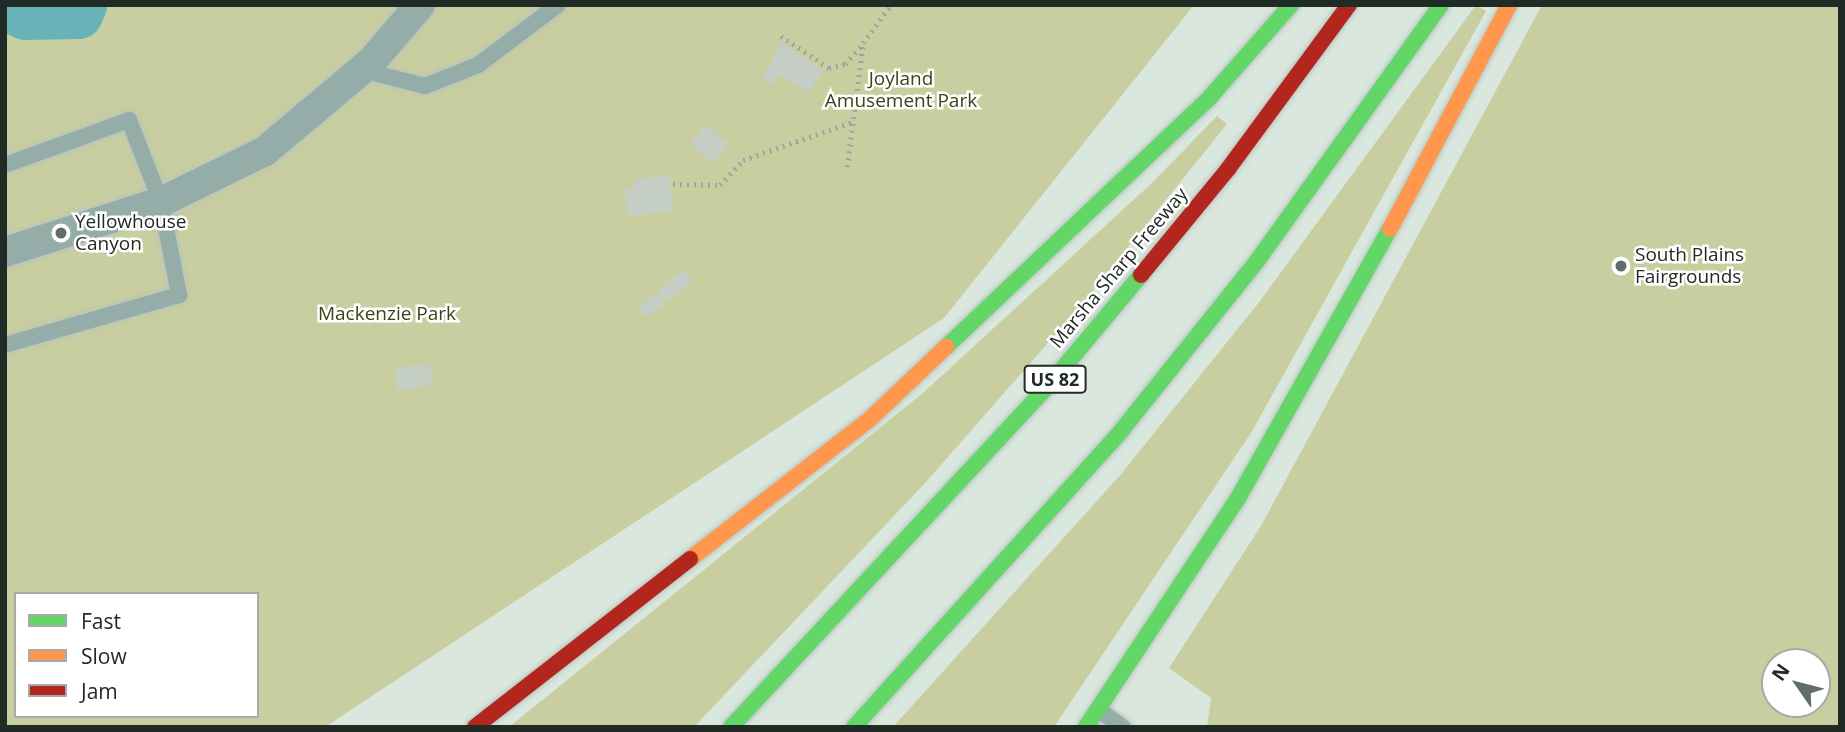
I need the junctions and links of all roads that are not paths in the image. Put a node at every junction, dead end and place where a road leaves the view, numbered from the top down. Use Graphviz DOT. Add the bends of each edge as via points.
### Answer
graph roads {
  1 [pos="420,5"];
  2 [pos="558,5"];
  3 [pos="1291,5"];
  4 [pos="1349,5"];
  5 [pos="1441,5"];
  6 [pos="1509,5"];
  7 [pos="362,70"];
  8 [pos="5,165"];
  9 [pos="161,202"];
  10 [pos="5,253"];
  11 [pos="5,345"];
  12 [pos="1099,710"];
  13 [pos="475,727"];
  14 [pos="731,727"];
  15 [pos="854,727"];
  16 [pos="1086,727"];
  17 [pos="1122,727"];
  1 -- 7 [label="street"];
  2 -- 7 [label="lane" via="478,65 425,86"];
  3 -- 13 [label="highway" via="1211,96 870,419"];
  4 -- 14 [label="highway, Marsha Sharp Freeway / US 82" via="1228,169 1055,379"];
  5 -- 15 [label="highway" via="1257,261 1129,421 966,610"];
  6 -- 12 [label="highway" via="1300,393 1237,500"];
  7 -- 9 [label="street" via="265,151"];
  8 -- 9 [label="lane" via="129,120"];
  9 -- 10 [label="street"];
  9 -- 11 [label="lane" via="178,295"];
  12 -- 16 [label="highway"];
  12 -- 17 [label="lane"];
}
